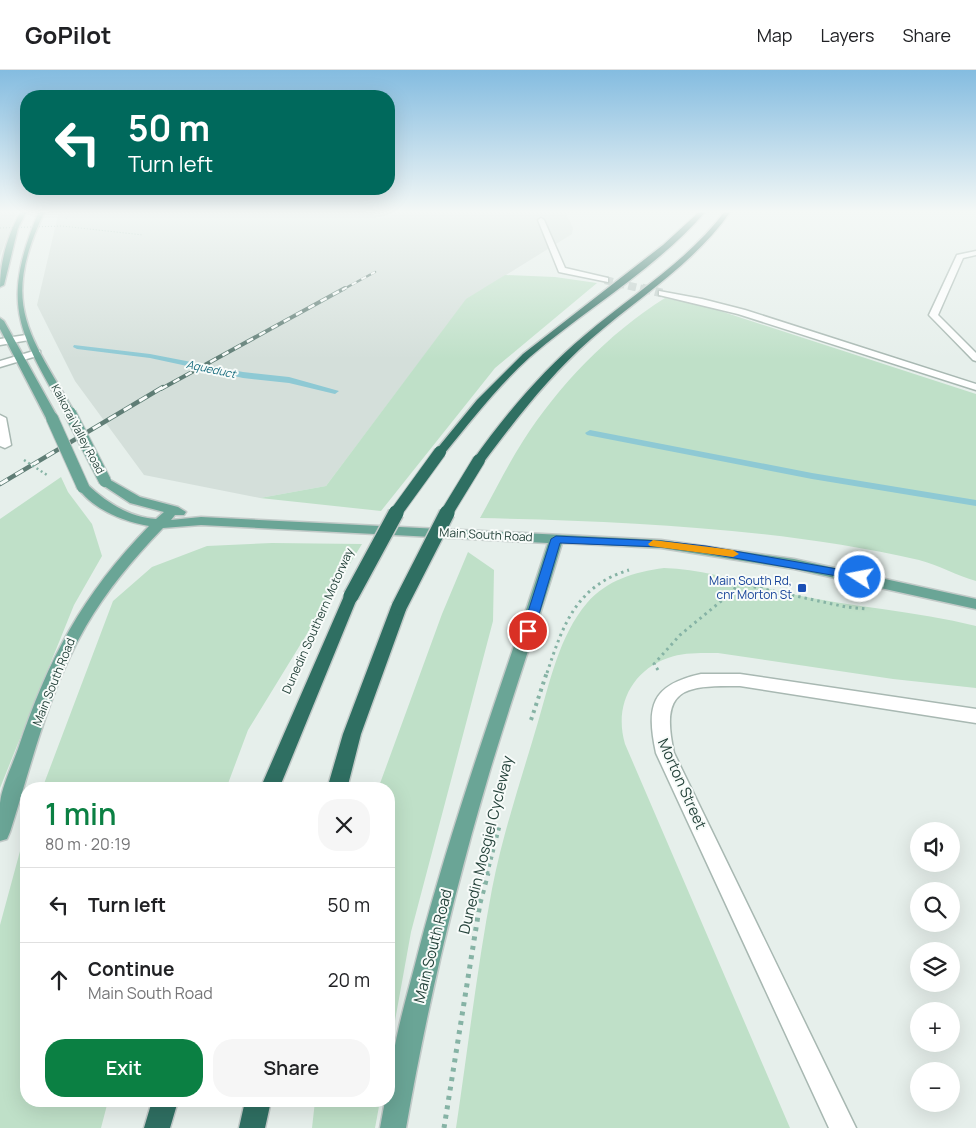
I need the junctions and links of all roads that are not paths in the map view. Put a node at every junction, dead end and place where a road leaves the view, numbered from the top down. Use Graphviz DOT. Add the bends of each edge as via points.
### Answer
graph roads {
  1 [pos="6,260"];
  2 [pos="22,260"];
  3 [pos="558,260"];
  4 [pos="649,260"];
  5 [pos="680,260"];
  6 [pos="958,260"];
  7 [pos="605,280"];
  8 [pos="0,285"];
  9 [pos="662,293"];
  10 [pos="0,321"];
  11 [pos="26,338"];
  12 [pos="5,342"];
  13 [pos="37,353"];
  14 [pos="21,358"];
  15 [pos="976,358"];
  16 [pos="0,364"];
  17 [pos="976,387"];
  18 [pos="0,418"];
  19 [pos="5,445"];
  20 [pos="173,510"];
  21 [pos="201,521"];
  22 [pos="158,524"];
  23 [pos="556,539"];
  24 [pos="976,604"];
  25 [pos="976,716"];
  26 [pos="272,782"];
  27 [pos="338,782"];
  28 [pos="0,832"];
  29 [pos="163,1107"];
  30 [pos="257,1107"];
  31 [pos="157,1128"];
  32 [pos="252,1128"];
  33 [pos="393,1128"];
  34 [pos="843,1128"];
  1 -- 8 [label="main road"];
  2 -- 11 [label="main road, Kaikorai Valley Road" via="15,297"];
  3 -- 7 [label="street" via="562,270"];
  4 -- 26 [label="highway, Dunedin Southern Motorway, bridge" via="526,356 481,402 395,514 351,596"];
  5 -- 27 [label="highway, bridge" via="550,373 479,460 440,524 399,607 352,734"];
  6 -- 15 [label="street" via="933,315"];
  9 -- 17 [label="street" via="765,319"];
  10 -- 12 [label="main road, Kaikorai Valley Road"];
  11 -- 12 [label="street"];
  11 -- 13 [label="main road, Kaikorai Valley Road"];
  12 -- 14 [label="main road, Kaikorai Valley Road"];
  13 -- 14 [label="street"];
  13 -- 20 [label="main road, Kaikorai Valley Road, bridge" via="105,480 135,500"];
  14 -- 16 [label="street"];
  14 -- 22 [label="main road, Kaikorai Valley Road, bridge" via="83,487 112,511 134,520"];
  18 -- 19 [label="street"];
  20 -- 21 [label="main road, Kaikorai Valley Road"];
  20 -- 22 [label="main road, Main South Road"];
  21 -- 22 [label="main road, Kaikorai Valley Road"];
  21 -- 23 [label="main road, Main South Road"];
  22 -- 28 [label="main road, Main South Road" via="100,592 69,642 47,694"];
  23 -- 24 [label="main road, Main South Road" via="706,549 860,577"];
  23 -- 33 [label="main road, Main South Road" via="469,808 441,909"];
  25 -- 34 [label="street, Morton Street" via="740,680 702,680 681,686 672,691 659,710 659,732 665,754"];
  29 -- 31 [label="highway"];
  30 -- 32 [label="highway"];
}
